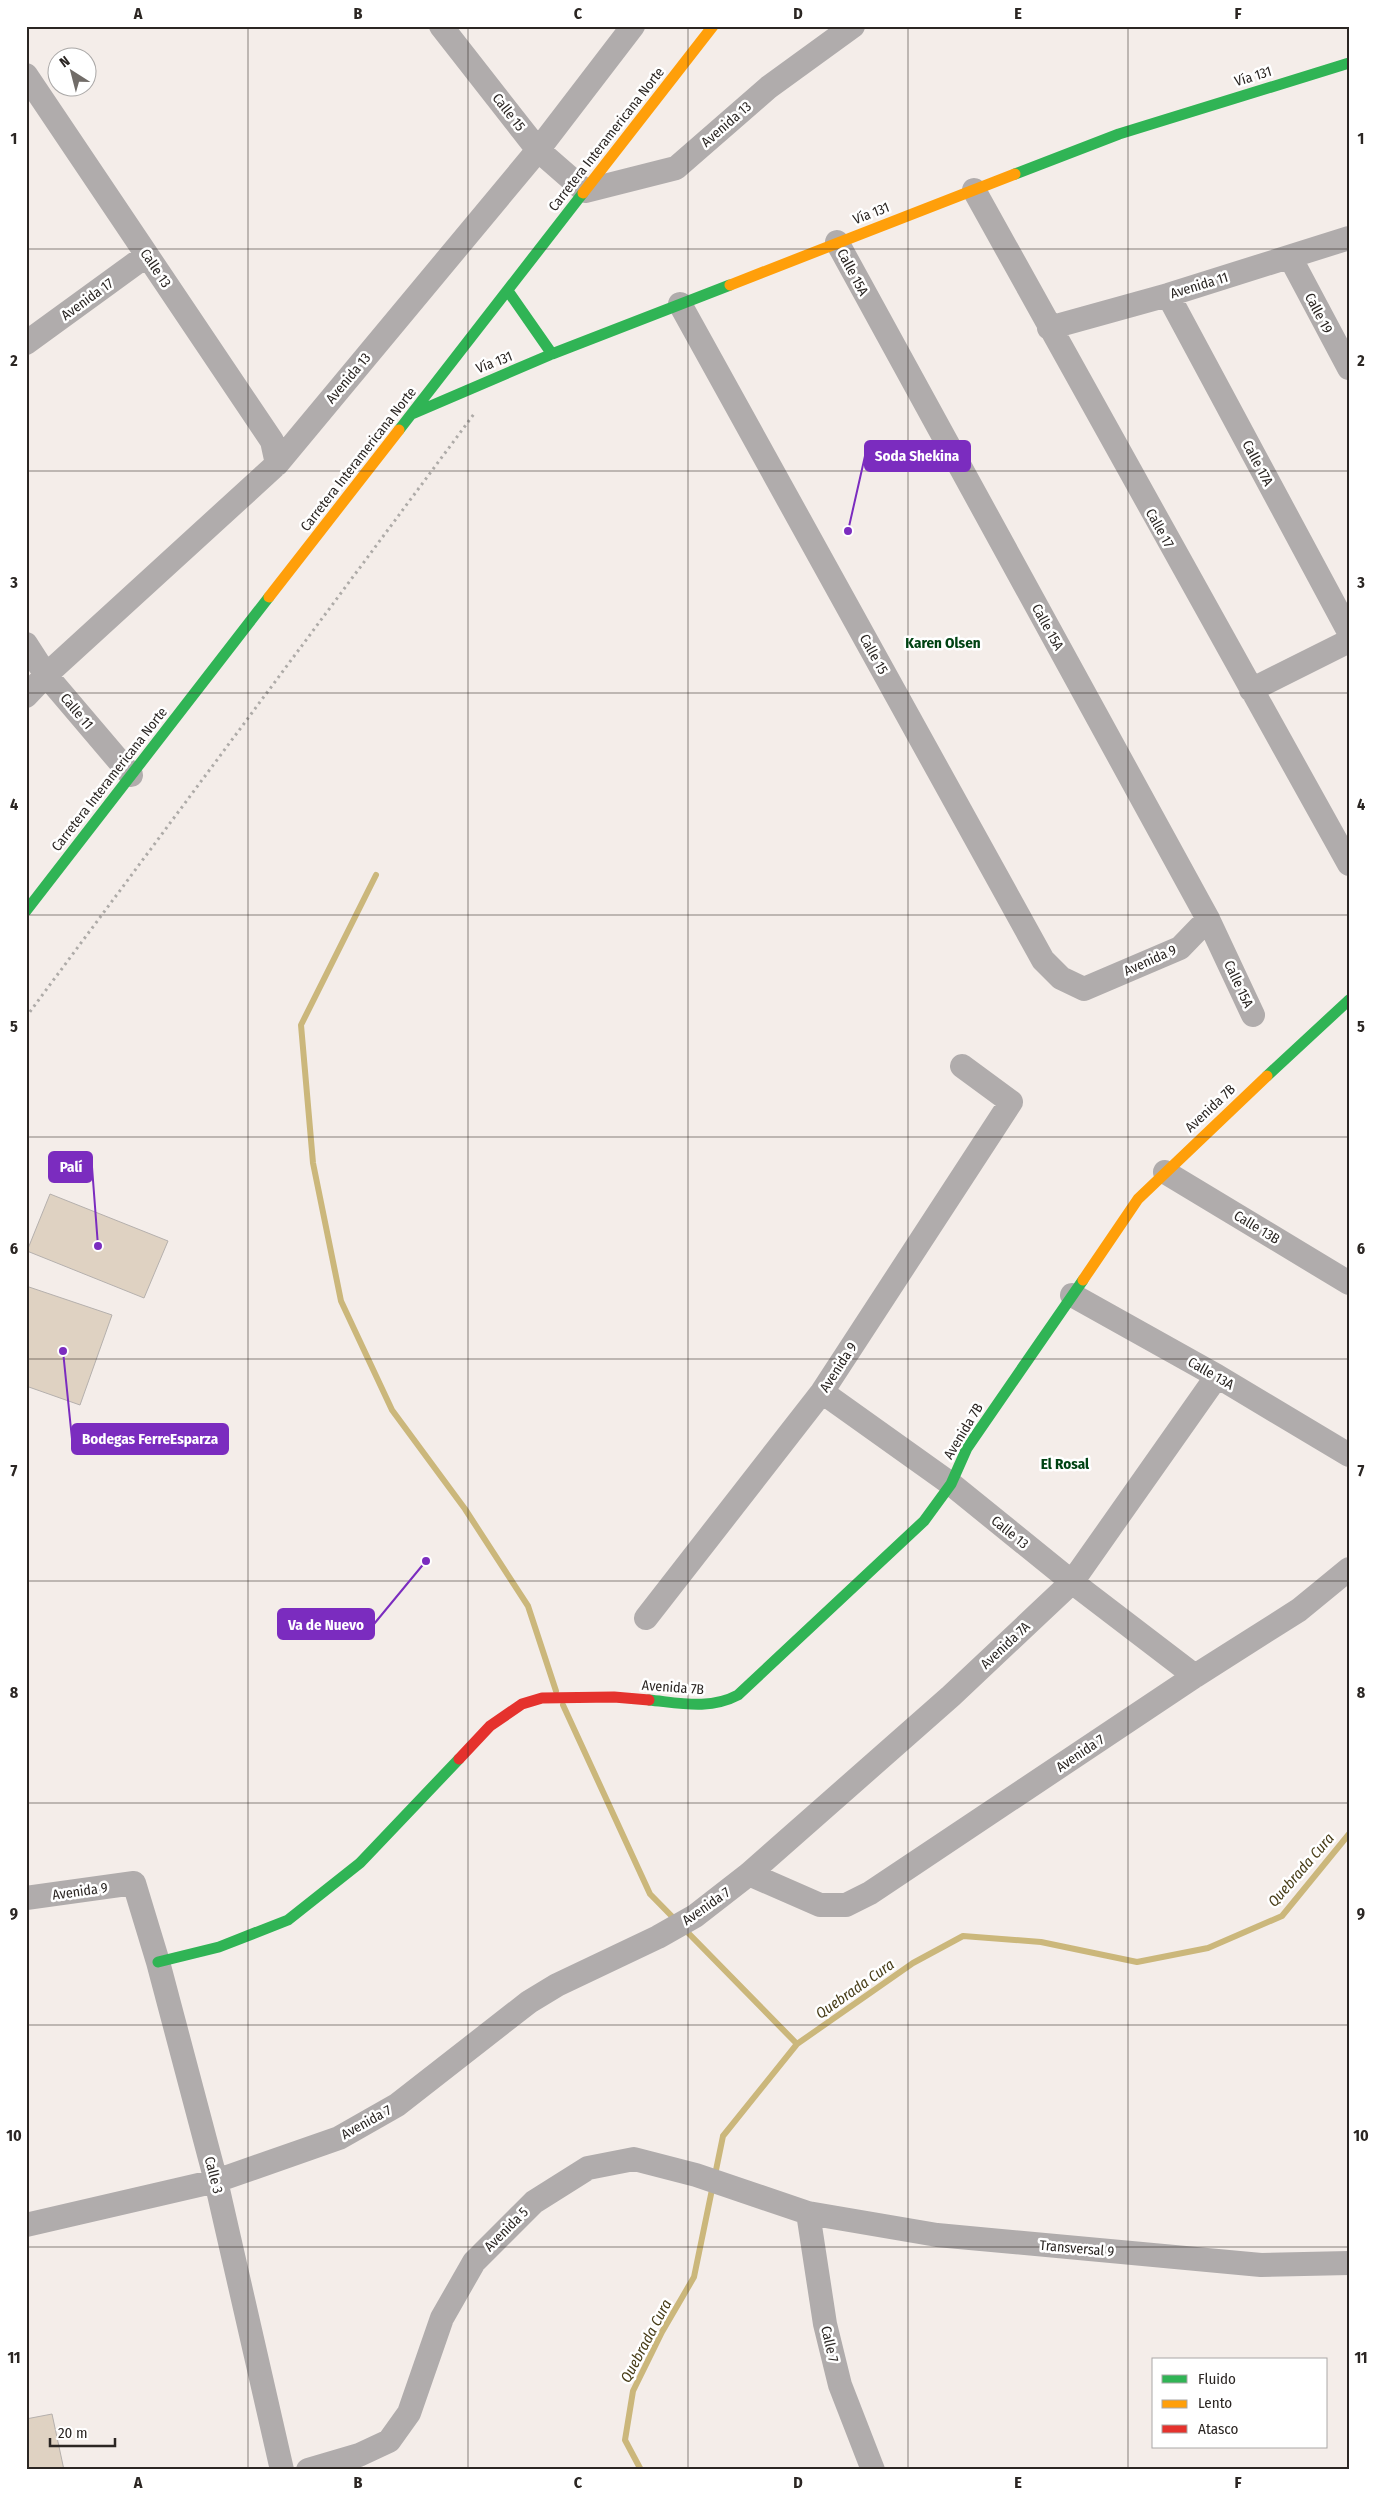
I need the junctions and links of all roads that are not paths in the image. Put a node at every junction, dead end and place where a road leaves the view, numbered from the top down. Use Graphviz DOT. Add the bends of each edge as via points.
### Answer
graph roads {
  1 [pos="442,26"];
  2 [pos="633,26"];
  3 [pos="713,26"];
  4 [pos="853,26"];
  5 [pos="1349,64"];
  6 [pos="26,76"];
  7 [pos="538,150"];
  8 [pos="974,190"];
  9 [pos="585,191"];
  10 [pos="1349,238"];
  11 [pos="837,242"];
  12 [pos="147,255"];
  13 [pos="1290,257"];
  14 [pos="508,291"];
  15 [pos="1168,295"];
  16 [pos="680,304"];
  17 [pos="1049,328"];
  18 [pos="26,343"];
  19 [pos="552,354"];
  20 [pos="1348,366"];
  21 [pos="412,414"];
  22 [pos="277,464"];
  23 [pos="1349,632"];
  24 [pos="1349,641"];
  25 [pos="26,644"];
  26 [pos="46,675"];
  27 [pos="1251,690"];
  28 [pos="26,696"];
  29 [pos="132,775"];
  30 [pos="1349,864"];
  31 [pos="26,911"];
  32 [pos="1208,919"];
  33 [pos="1084,989"];
  34 [pos="1349,1000"];
  35 [pos="1253,1015"];
  36 [pos="962,1066"];
  37 [pos="1165,1172"];
  38 [pos="1349,1283"];
  39 [pos="1072,1295"];
  40 [pos="1217,1376"];
  41 [pos="822,1392"];
  42 [pos="1349,1455"];
  43 [pos="950,1484"];
  44 [pos="1349,1569"];
  45 [pos="1072,1582"];
  46 [pos="646,1618"];
  47 [pos="1195,1676"];
  48 [pos="749,1874"];
  49 [pos="134,1883"];
  50 [pos="26,1898"];
  51 [pos="158,1962"];
  52 [pos="216,2181"];
  53 [pos="808,2213"];
  54 [pos="26,2225"];
  55 [pos="1349,2263"];
  56 [pos="282,2470"];
  57 [pos="308,2470"];
  58 [pos="873,2470"];
  1 -- 7 [label="street, Calle 15"];
  2 -- 7 [label="street, Avenida 13"];
  3 -- 9 [label="main road, Carretera Interamericana Norte"];
  4 -- 9 [label="street, Avenida 13" via="769,86 676,168"];
  5 -- 8 [label="main road, Vía 131" via="1118,134"];
  6 -- 12 [label="street, Calle 13"];
  7 -- 9 [label="street, Calle 15"];
  7 -- 22 [label="street, Avenida 13"];
  8 -- 11 [label="main road, Vía 131"];
  8 -- 17 [label="street, Calle 17"];
  9 -- 14 [label="main road, Carretera Interamericana Norte"];
  10 -- 13 [label="street, Avenida 11"];
  11 -- 16 [label="main road, Vía 131"];
  11 -- 32 [label="street, Calle 15A"];
  12 -- 18 [label="street, Avenida 17"];
  12 -- 22 [label="street, Calle 13" via="272,441"];
  13 -- 15 [label="street, Avenida 11"];
  13 -- 20 [label="street, Calle 19"];
  14 -- 19 [label="main road"];
  14 -- 21 [label="main road, Carretera Interamericana Norte"];
  15 -- 17 [label="street, Avenida 11"];
  15 -- 23 [label="street, Calle 17A"];
  16 -- 19 [label="main road, Vía 131"];
  16 -- 33 [label="street, Calle 15" via="1043,960 1061,978"];
  17 -- 27 [label="street, Calle 17"];
  19 -- 21 [label="main road, Vía 131"];
  21 -- 29 [label="main road, Carretera Interamericana Norte"];
  22 -- 26 [label="street, Avenida 13"];
  24 -- 27 [label="street"];
  25 -- 26 [label="street, Calle 11"];
  26 -- 28 [label="street, Avenida 13"];
  26 -- 29 [label="street, Calle 11"];
  27 -- 30 [label="street, Calle 17"];
  29 -- 31 [label="main road, Carretera Interamericana Norte"];
  32 -- 33 [label="street, Avenida 9" via="1180,948"];
  32 -- 35 [label="street, Calle 15A"];
  34 -- 37 [label="main road, Avenida 7B"];
  36 -- 41 [label="street, Avenida 9" via="1011,1102"];
  37 -- 38 [label="street, Calle 13B"];
  37 -- 39 [label="main road, Avenida 7B" via="1138,1199"];
  39 -- 40 [label="street, Calle 13A"];
  39 -- 43 [label="main road, Avenida 7B" via="967,1448"];
  40 -- 42 [label="street, Calle 13A"];
  40 -- 45 [label="street, Avenida 7A"];
  41 -- 43 [label="street, Calle 13"];
  41 -- 46 [label="street, Avenida 9"];
  43 -- 45 [label="street, Calle 13"];
  43 -- 51 [label="main road, Avenida 7B" via="924,1521 738,1695 724,1703 696,1706 614,1698 542,1698 522,1704 490,1726 360,1863 288,1920 219,1947"];
  44 -- 47 [label="street, Avenida 7" via="1300,1610"];
  45 -- 47 [label="street, Calle 13"];
  45 -- 48 [label="street, Avenida 7A" via="951,1696"];
  47 -- 48 [label="street, Avenida 7" via="870,1893 846,1905 820,1905"];
  48 -- 52 [label="street, Avenida 7" via="695,1916 529,2002 397,2105 348,2133"];
  49 -- 50 [label="street, Avenida 9"];
  49 -- 51 [label="street, Calle 3"];
  51 -- 52 [label="street, Calle 3"];
  52 -- 54 [label="street, Avenida 7"];
  52 -- 56 [label="street, Calle 3"];
  53 -- 55 [label="street, Transversal 9" via="937,2235 1055,2246 1261,2265"];
  53 -- 57 [label="street, Avenida 5" via="696,2175 634,2159 588,2168 534,2202 474,2262 442,2318 408,2413 390,2442"];
  53 -- 58 [label="street, Calle 7" via="825,2324 840,2385"];
}
